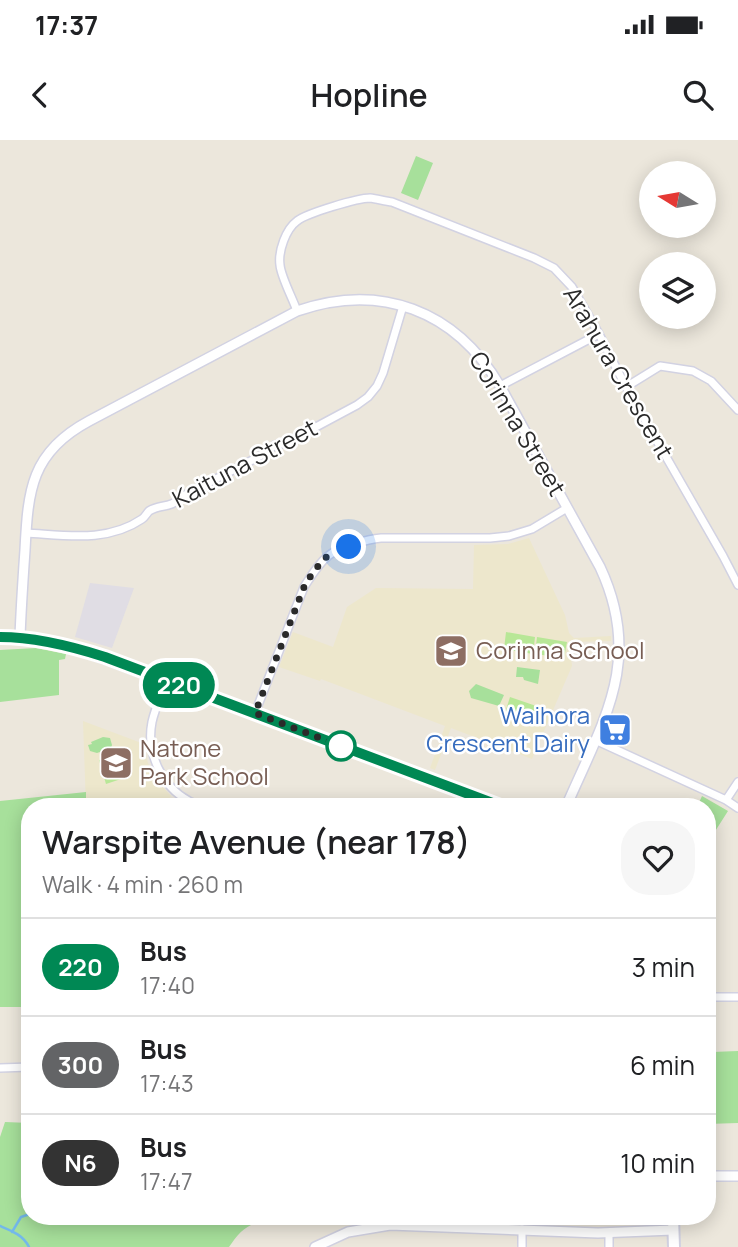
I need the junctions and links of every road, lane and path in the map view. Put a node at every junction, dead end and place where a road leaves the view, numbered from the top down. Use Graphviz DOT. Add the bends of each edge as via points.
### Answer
graph roads {
  1 [pos="403,306"];
  2 [pos="297,311"];
  3 [pos="599,334"];
  4 [pos="500,386"];
  5 [pos="626,387"];
  6 [pos="738,410"];
  7 [pos="567,508"];
  8 [pos="26,533"];
  9 [pos="738,585"];
  10 [pos="0,637"];
  11 [pos="20,637"];
  12 [pos="167,680"];
  13 [pos="255,713"];
  14 [pos="594,740"];
  15 [pos="738,782"];
  16 [pos="184,798"];
  17 [pos="479,798"];
  18 [pos="570,798"];
  19 [pos="726,800"];
  20 [pos="738,808"];
  21 [pos="716,997"];
  22 [pos="738,997"];
  23 [pos="21,1067"];
  24 [pos="0,1068"];
  25 [pos="716,1176"];
  26 [pos="738,1176"];
  27 [pos="673,1225"];
  28 [pos="522,1229"];
  29 [pos="673,1230"];
  30 [pos="609,1233"];
  31 [pos="315,1247"];
  32 [pos="522,1247"];
  33 [pos="609,1247"];
  34 [pos="674,1247"];
  1 -- 2 [label="street, Corinna Street" via="355,299"];
  1 -- 4 [label="street, Corinna Street" via="455,332"];
  1 -- 8 [label="street, Kaituna Street" via="377,386 357,405 117,531 96,536"];
  2 -- 3 [label="street, Arahura Crescent" via="280,266 287,234 297,221 314,213 370,198 392,202 554,268 572,287"];
  2 -- 8 [label="street, Corinna Street" via="65,436 36,475 28,500"];
  3 -- 4 [label="street"];
  3 -- 5 [label="street, Arahura Crescent"];
  4 -- 7 [label="street, Corinna Street"];
  5 -- 6 [label="street" via="660,366 693,371 711,381"];
  5 -- 9 [label="street, Arahura Crescent"];
  7 -- 13 [label="street" via="509,536 369,539 329,554 304,587"];
  7 -- 14 [label="street, Corinna Street" via="608,584 618,627 615,686"];
  8 -- 11 [label="street, Corinna Street"];
  10 -- 11 [label="main road"];
  11 -- 12 [label="main road" via="72,647"];
  12 -- 13 [label="main road"];
  12 -- 16 [label="street" via="152,724 151,742 158,768"];
  13 -- 17 [label="main road"];
  14 -- 18 [label="street, Corinna Street"];
  14 -- 19 [label="street"];
  15 -- 19 [label="street"];
  19 -- 20 [label="street"];
  21 -- 22 [label="street"];
  23 -- 24 [label="street"];
  25 -- 26 [label="street"];
  27 -- 29 [label="main road"];
  28 -- 30 [label="street"];
  28 -- 31 [label="street" via="390,1225 348,1232"];
  28 -- 32 [label="street"];
  29 -- 30 [label="street"];
  29 -- 34 [label="main road"];
  30 -- 33 [label="street"];
}
